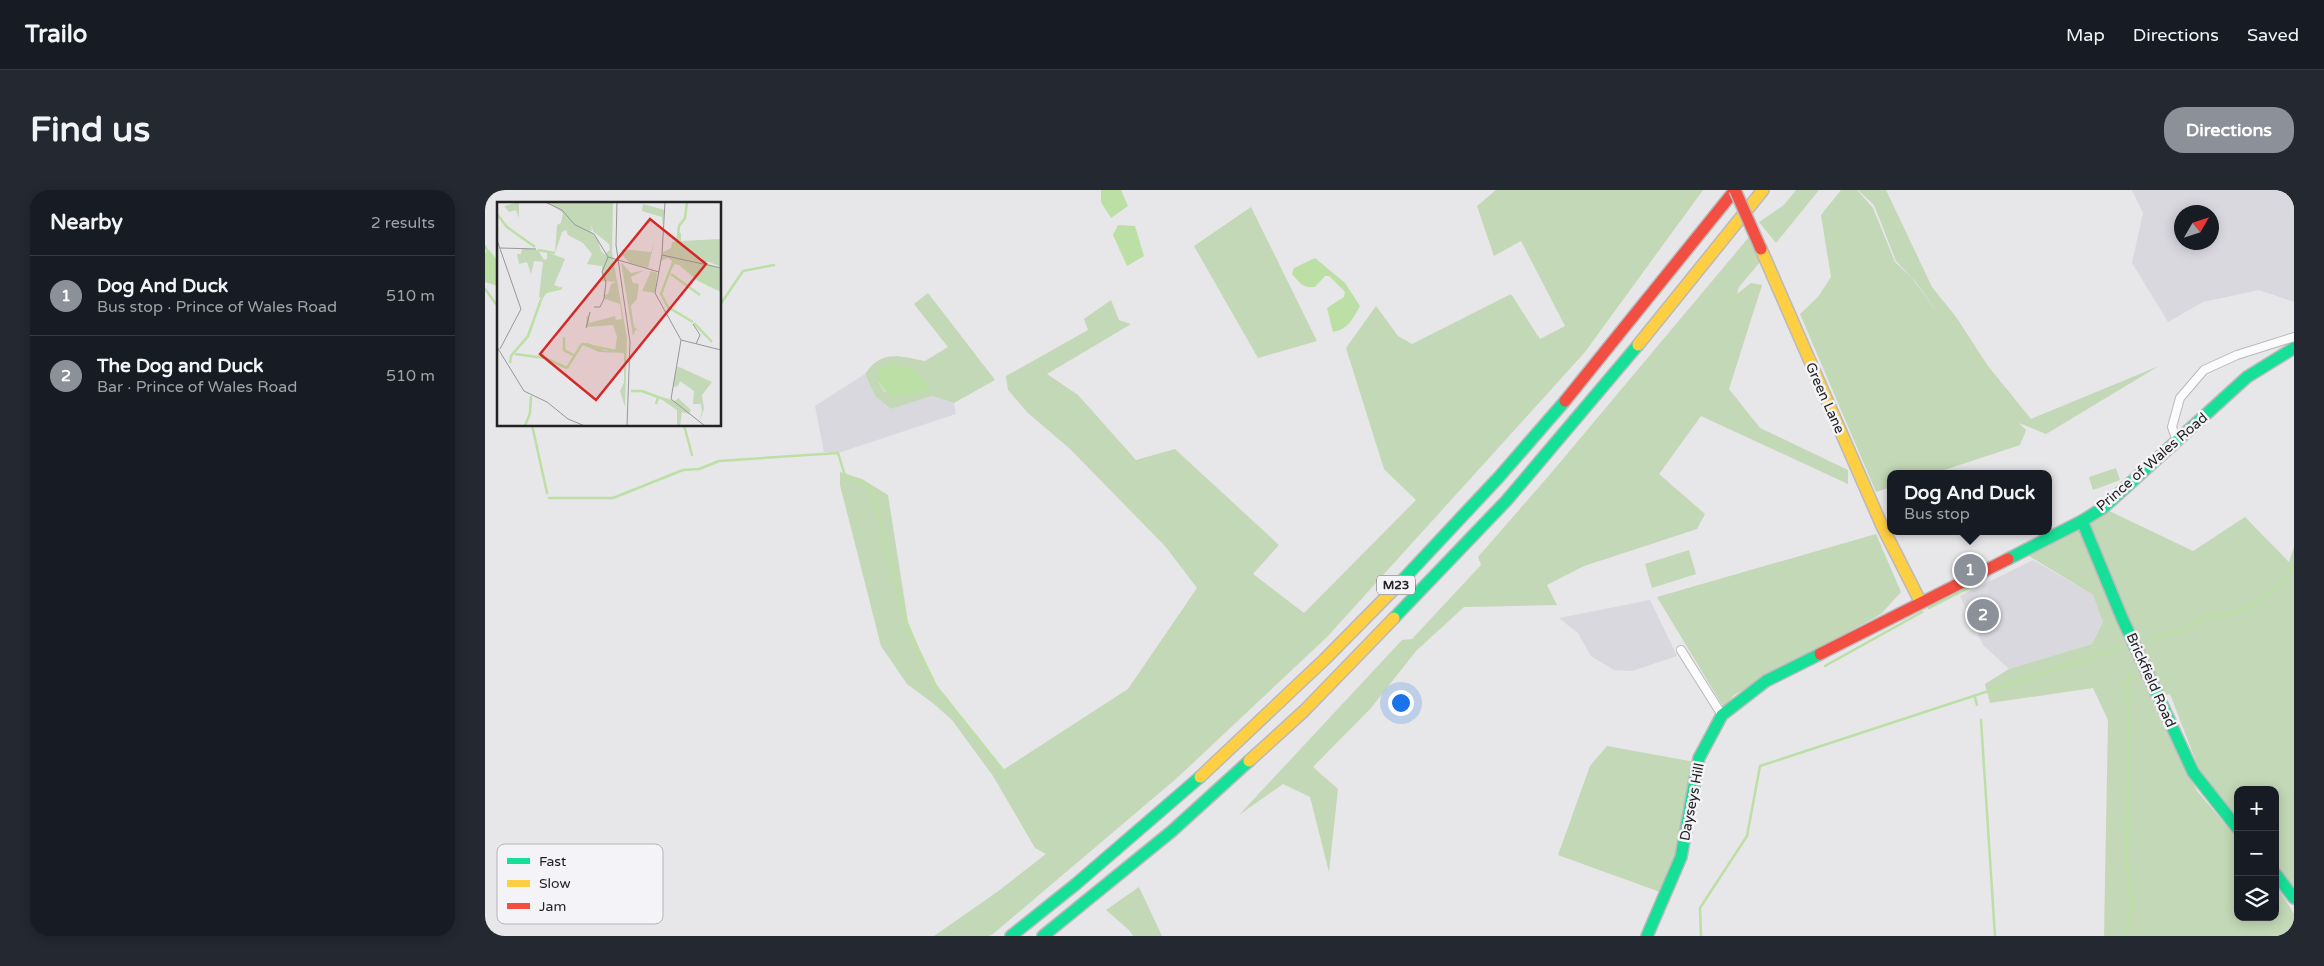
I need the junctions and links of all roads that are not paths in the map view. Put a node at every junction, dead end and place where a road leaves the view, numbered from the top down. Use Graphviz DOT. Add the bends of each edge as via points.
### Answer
graph roads {
  1 [pos="1735,190"];
  2 [pos="1763,190"];
  3 [pos="2294,337"];
  4 [pos="2294,348"];
  5 [pos="2177,441"];
  6 [pos="2082,521"];
  7 [pos="1921,603"];
  8 [pos="1681,650"];
  9 [pos="1723,715"];
  10 [pos="2234,824"];
  11 [pos="2277,876"];
  12 [pos="2294,898"];
  13 [pos="1011,936"];
  14 [pos="1043,936"];
  15 [pos="1647,936"];
  1 -- 7 [label="main road, Green Lane, bridge" via="1882,526"];
  1 -- 13 [label="main road, M23" via="1581,383 1499,477 1340,644 1292,693 1156,815"];
  2 -- 14 [label="main road, M23" via="1593,400 1507,500 1365,648 1304,711 1172,831"];
  3 -- 5 [label="street" via="2237,355 2204,370 2180,398 2172,427"];
  4 -- 5 [label="main road, Prince of Wales Road" via="2247,378"];
  5 -- 6 [label="main road, Prince of Wales Road" via="2103,508"];
  6 -- 7 [label="main road, Prince of Wales Road"];
  6 -- 10 [label="main road, Brickfield Road" via="2193,772"];
  7 -- 9 [label="main road, Dayseys Hill" via="1766,681"];
  8 -- 9 [label="street"];
  9 -- 15 [label="main road, Dayseys Hill" via="1699,758 1681,857"];
  11 -- 12 [label="main road"];
}
